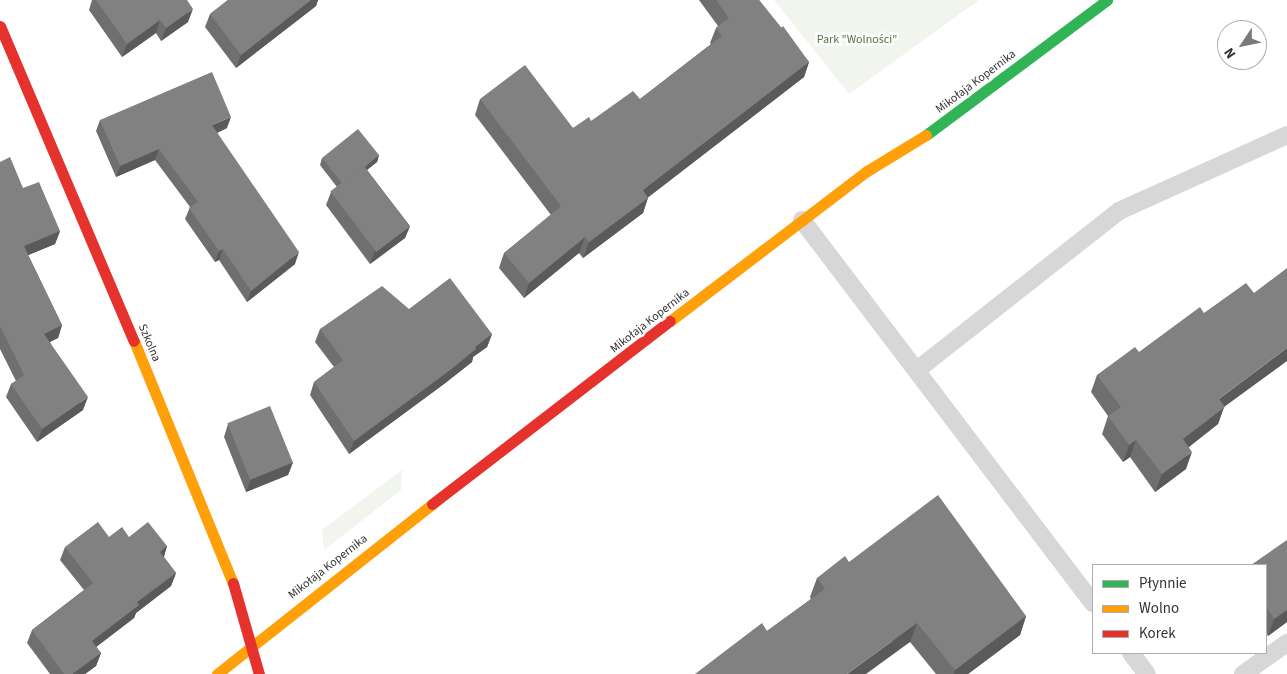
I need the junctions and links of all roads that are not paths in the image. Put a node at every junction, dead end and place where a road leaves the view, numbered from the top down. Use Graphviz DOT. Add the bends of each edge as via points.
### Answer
graph roads {
  1 [pos="1107,0"];
  2 [pos="0,26"];
  3 [pos="1287,135"];
  4 [pos="802,220"];
  5 [pos="917,370"];
  6 [pos="1092,602"];
  7 [pos="1287,643"];
  8 [pos="251,646"];
  9 [pos="1132,654"];
  10 [pos="217,674"];
  11 [pos="260,674"];
  12 [pos="1147,674"];
  13 [pos="1243,674"];
  1 -- 4 [label="street, Mikołaja Kopernika" via="933,131 867,171"];
  2 -- 8 [label="street, Szkolna" via="229,567"];
  3 -- 5 [label="lane" via="1119,211"];
  4 -- 5 [label="lane"];
  4 -- 8 [label="street, Mikołaja Kopernika"];
  5 -- 6 [label="lane"];
  7 -- 13 [label="lane"];
  8 -- 10 [label="street, Mikołaja Kopernika"];
  8 -- 11 [label="street, Szkolna"];
  9 -- 12 [label="lane"];
}
